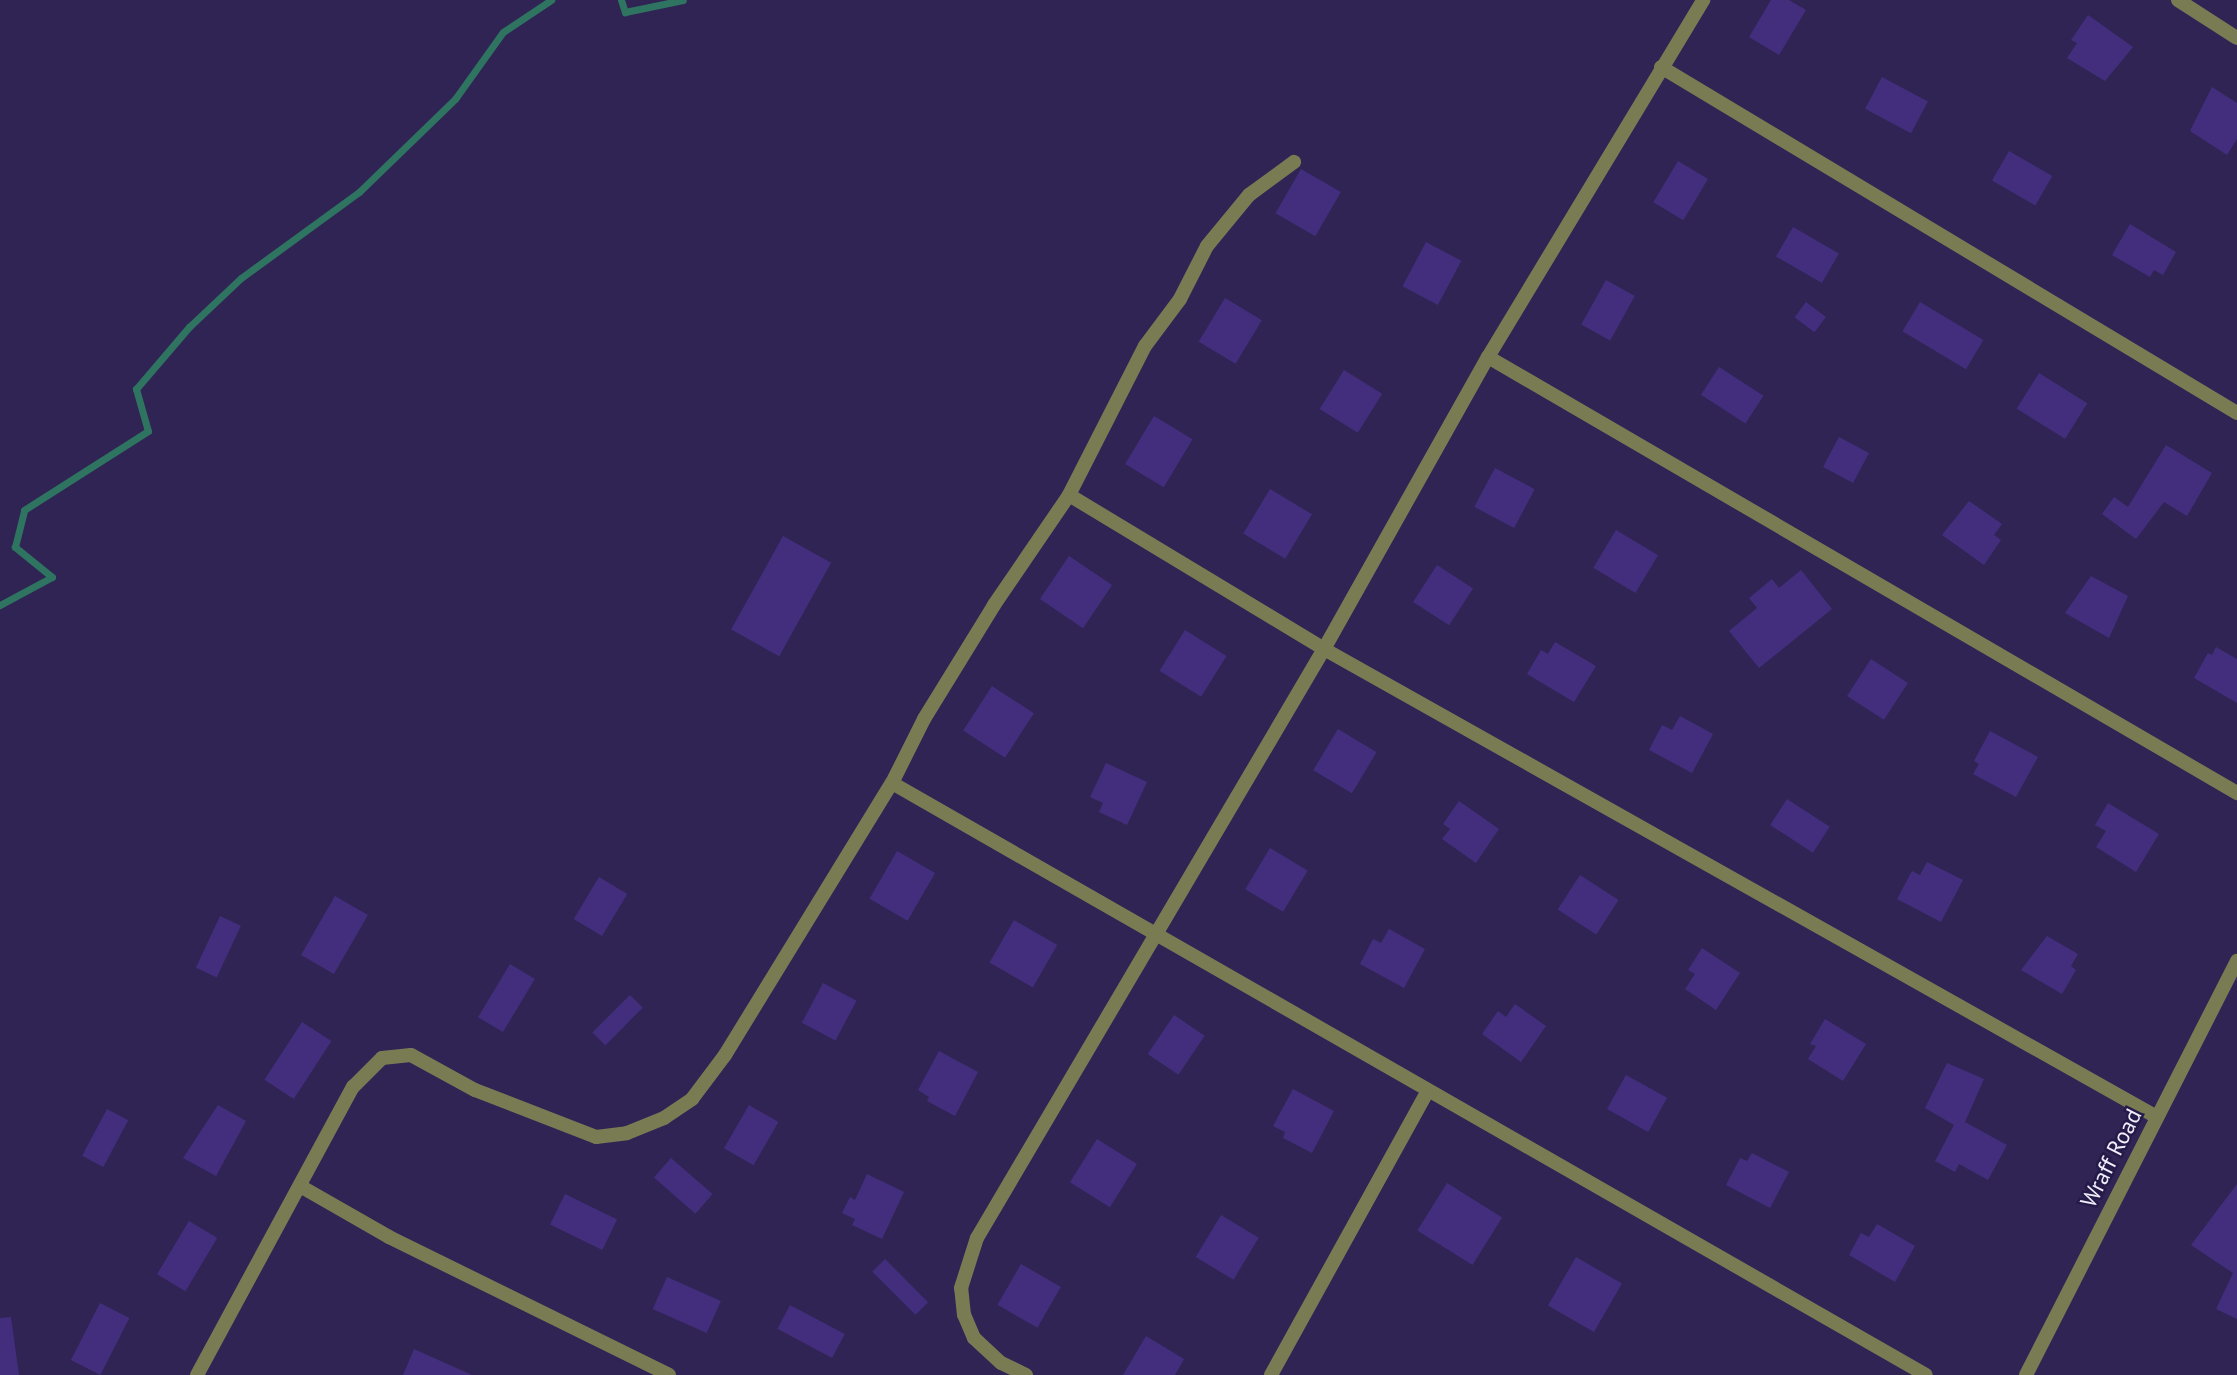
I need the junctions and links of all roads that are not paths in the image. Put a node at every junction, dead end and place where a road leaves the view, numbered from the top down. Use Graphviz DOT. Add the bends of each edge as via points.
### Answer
graph roads {
  1 [pos="1703,0"];
  2 [pos="2178,0"];
  3 [pos="2237,38"];
  4 [pos="1661,67"];
  5 [pos="1294,162"];
  6 [pos="1488,357"];
  7 [pos="2237,413"];
  8 [pos="1069,495"];
  9 [pos="1324,649"];
  10 [pos="892,783"];
  11 [pos="2237,793"];
  12 [pos="1153,934"];
  13 [pos="2237,961"];
  14 [pos="1428,1091"];
  15 [pos="2157,1117"];
  16 [pos="300,1186"];
  17 [pos="197,1375"];
  18 [pos="669,1375"];
  19 [pos="1026,1375"];
  20 [pos="1271,1375"];
  21 [pos="1926,1375"];
  22 [pos="2026,1375"];
  1 -- 4 [label="street"];
  2 -- 3 [label="street"];
  4 -- 6 [label="street"];
  4 -- 7 [label="street"];
  5 -- 8 [label="street" via="1249,195 1207,247 1180,299 1145,346"];
  6 -- 9 [label="street"];
  6 -- 11 [label="street"];
  8 -- 9 [label="street"];
  8 -- 10 [label="street" via="1031,545 955,668"];
  9 -- 12 [label="street"];
  9 -- 15 [label="street"];
  10 -- 12 [label="street"];
  10 -- 16 [label="street" via="725,1055 692,1099 664,1118 627,1133 596,1138 475,1090 411,1055 397,1054 382,1058 353,1087"];
  12 -- 14 [label="street"];
  12 -- 19 [label="street" via="977,1238 961,1288 964,1315 974,1338 1001,1363"];
  13 -- 15 [label="street, Wraff Road"];
  14 -- 20 [label="street"];
  14 -- 21 [label="street"];
  15 -- 22 [label="street, Wraff Road"];
  16 -- 17 [label="street"];
  16 -- 18 [label="street" via="389,1237"];
}
